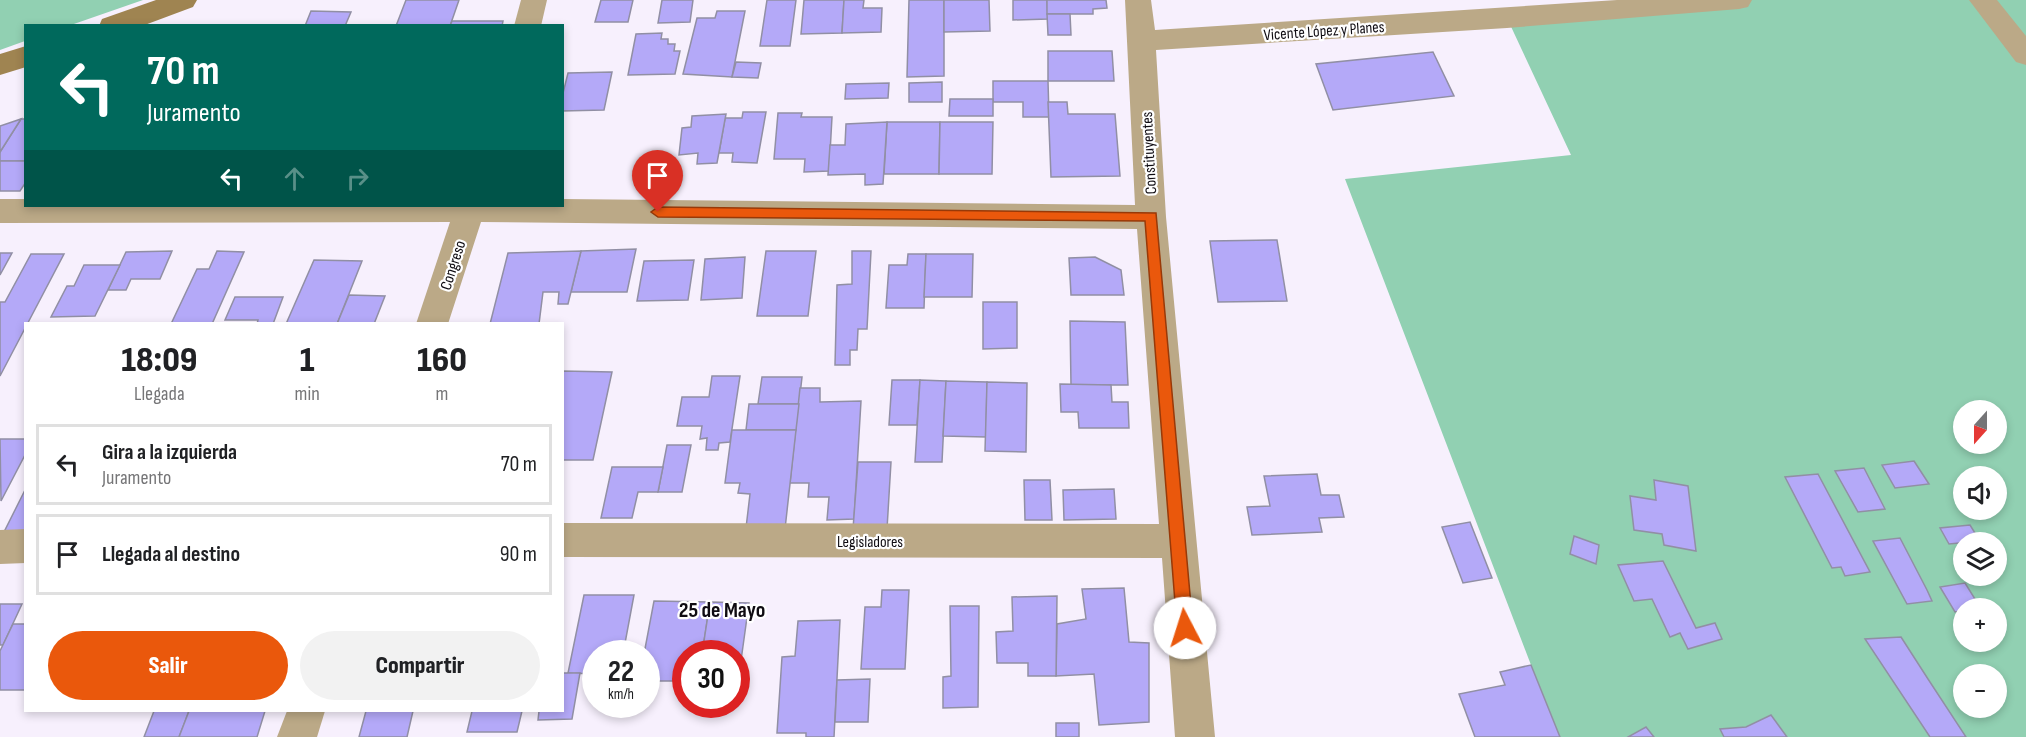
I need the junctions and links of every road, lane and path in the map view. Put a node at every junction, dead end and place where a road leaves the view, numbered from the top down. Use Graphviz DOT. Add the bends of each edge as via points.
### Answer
graph roads {
  1 [pos="184,0"];
  2 [pos="534,0"];
  3 [pos="1138,0"];
  4 [pos="1739,0"];
  5 [pos="1982,0"];
  6 [pos="1689,2"];
  7 [pos="1415,12"];
  8 [pos="118,24"];
  9 [pos="528,24"];
  10 [pos="1142,41"];
  11 [pos="2026,55"];
  12 [pos="24,57"];
  13 [pos="0,65"];
  14 [pos="470,208"];
  15 [pos="0,211"];
  16 [pos="1151,216"];
  17 [pos="433,322"];
  18 [pos="564,540"];
  19 [pos="1177,541"];
  20 [pos="24,546"];
  21 [pos="0,547"];
  22 [pos="306,712"];
  23 [pos="297,737"];
  24 [pos="1195,737"];
  1 -- 8 [label="street"];
  2 -- 9 [label="street"];
  3 -- 10 [label="street, Constituyentes"];
  4 -- 6 [label="street, Vicente López y Planes"];
  5 -- 11 [label="street"];
  6 -- 7 [label="street, Vicente López y Planes" via="1507,18"];
  7 -- 10 [label="street, Vicente López y Planes"];
  10 -- 16 [label="street, Constituyentes"];
  12 -- 13 [label="street"];
  14 -- 15 [label="street"];
  14 -- 16 [label="street"];
  14 -- 17 [label="street, Congreso"];
  16 -- 19 [label="street, Constituyentes"];
  18 -- 19 [label="street, Legisladores"];
  19 -- 24 [label="street, Constituyentes"];
  20 -- 21 [label="street"];
  22 -- 23 [label="street"];
}
